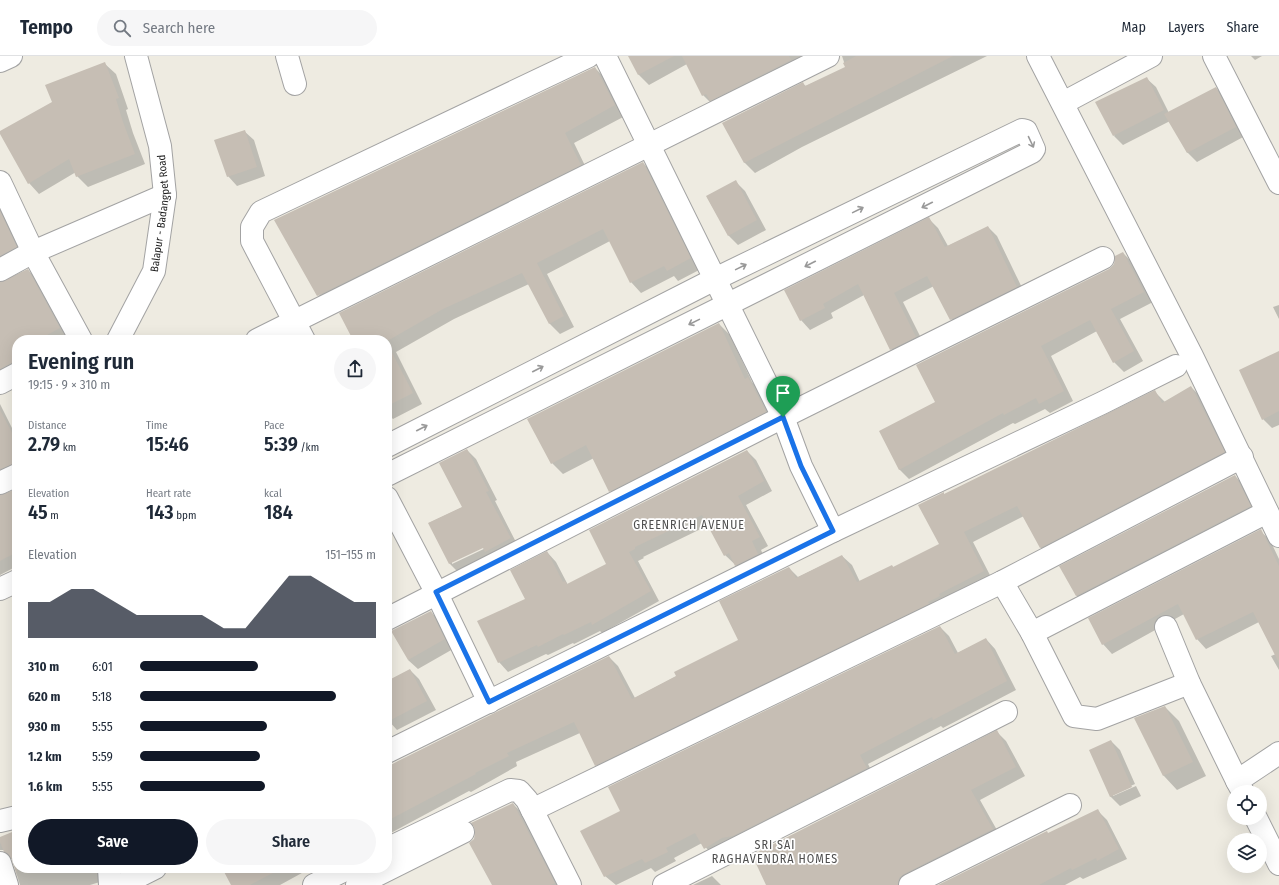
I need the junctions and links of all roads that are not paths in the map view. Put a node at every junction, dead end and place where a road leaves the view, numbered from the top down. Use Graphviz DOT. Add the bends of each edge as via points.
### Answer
graph roads {
  1 [pos="10,56"];
  2 [pos="136,56"];
  3 [pos="287,56"];
  4 [pos="589,56"];
  5 [pos="605,56"];
  6 [pos="828,56"];
  7 [pos="1038,56"];
  8 [pos="1151,56"];
  9 [pos="1214,56"];
  10 [pos="0,61"];
  11 [pos="295,84"];
  12 [pos="1063,103"];
  13 [pos="649,144"];
  14 [pos="0,182"];
  15 [pos="1279,183"];
  16 [pos="165,195"];
  17 [pos="34,252"];
  18 [pos="1103,258"];
  19 [pos="0,270"];
  20 [pos="715,279"];
  21 [pos="727,305"];
  22 [pos="299,331"];
  23 [pos="78,335"];
  24 [pos="121,335"];
  25 [pos="280,335"];
  26 [pos="1176,366"];
  27 [pos="12,377"];
  28 [pos="0,383"];
  29 [pos="783,417"];
  30 [pos="392,443"];
  31 [pos="1242,457"];
  32 [pos="392,472"];
  33 [pos="12,477"];
  34 [pos="0,483"];
  35 [pos="392,508"];
  36 [pos="1267,512"];
  37 [pos="833,531"];
  38 [pos="1279,536"];
  39 [pos="1002,582"];
  40 [pos="12,583"];
  41 [pos="0,589"];
  42 [pos="436,592"];
  43 [pos="392,616"];
  44 [pos="1166,627"];
  45 [pos="1032,633"];
  46 [pos="1189,683"];
  47 [pos="489,702"];
  48 [pos="1006,712"];
  49 [pos="392,750"];
  50 [pos="1279,753"];
  51 [pos="1240,785"];
  52 [pos="1241,785"];
  53 [pos="1070,805"];
  54 [pos="532,810"];
  55 [pos="12,818"];
  56 [pos="0,821"];
  57 [pos="1260,825"];
  58 [pos="463,832"];
  59 [pos="392,847"];
  60 [pos="0,863"];
  61 [pos="1279,864"];
  62 [pos="392,868"];
  63 [pos="109,873"];
  64 [pos="145,873"];
  65 [pos="339,873"];
  66 [pos="381,873"];
  67 [pos="7,885"];
  68 [pos="110,885"];
  69 [pos="121,885"];
  70 [pos="314,885"];
  71 [pos="357,885"];
  72 [pos="570,885"];
  73 [pos="664,885"];
  74 [pos="910,885"];
  1 -- 10 [label="street"];
  2 -- 16 [label="street, Balapur - Badangpet Road" via="160,146"];
  3 -- 11 [label="street"];
  4 -- 22 [label="street" via="261,212 252,227 252,241"];
  5 -- 13 [label="street"];
  6 -- 13 [label="street"];
  7 -- 12 [label="street"];
  8 -- 12 [label="street"];
  9 -- 15 [label="street"];
  12 -- 31 [label="street"];
  13 -- 20 [label="street"];
  13 -- 22 [label="street"];
  14 -- 17 [label="street"];
  16 -- 17 [label="street"];
  16 -- 24 [label="street, Balapur - Badangpet Road" via="154,271"];
  17 -- 19 [label="street"];
  17 -- 23 [label="street"];
  18 -- 29 [label="street"];
  20 -- 21 [label="street"];
  20 -- 21 [label="street, one-way" via="1022,130 1026,131 1034,149 1032,152"];
  30 -- 20 [label="street, one-way"];
  21 -- 29 [label="street"];
  21 -- 32 [label="street, one-way"];
  22 -- 25 [label="street"];
  26 -- 37 [label="street"];
  27 -- 28 [label="street"];
  29 -- 37 [label="street" via="801,466"];
  29 -- 42 [label="street"];
  31 -- 36 [label="street"];
  31 -- 39 [label="street"];
  33 -- 34 [label="street"];
  35 -- 42 [label="street"];
  36 -- 38 [label="street"];
  36 -- 45 [label="street"];
  37 -- 47 [label="street"];
  39 -- 45 [label="street"];
  39 -- 54 [label="street"];
  40 -- 41 [label="street"];
  42 -- 43 [label="street"];
  42 -- 47 [label="street"];
  44 -- 46 [label="street"];
  45 -- 46 [label="street" via="1074,716 1097,719"];
  46 -- 51 [label="street"];
  47 -- 49 [label="street"];
  48 -- 73 [label="street"];
  50 -- 52 [label="street"];
  53 -- 74 [label="street"];
  54 -- 59 [label="street" via="519,790 510,790"];
  54 -- 72 [label="street"];
  55 -- 56 [label="street"];
  57 -- 61 [label="street"];
  58 -- 62 [label="street"];
  60 -- 67 [label="street"];
  63 -- 68 [label="street"];
  64 -- 69 [label="street"];
  65 -- 70 [label="street"];
  66 -- 71 [label="street"];
}
